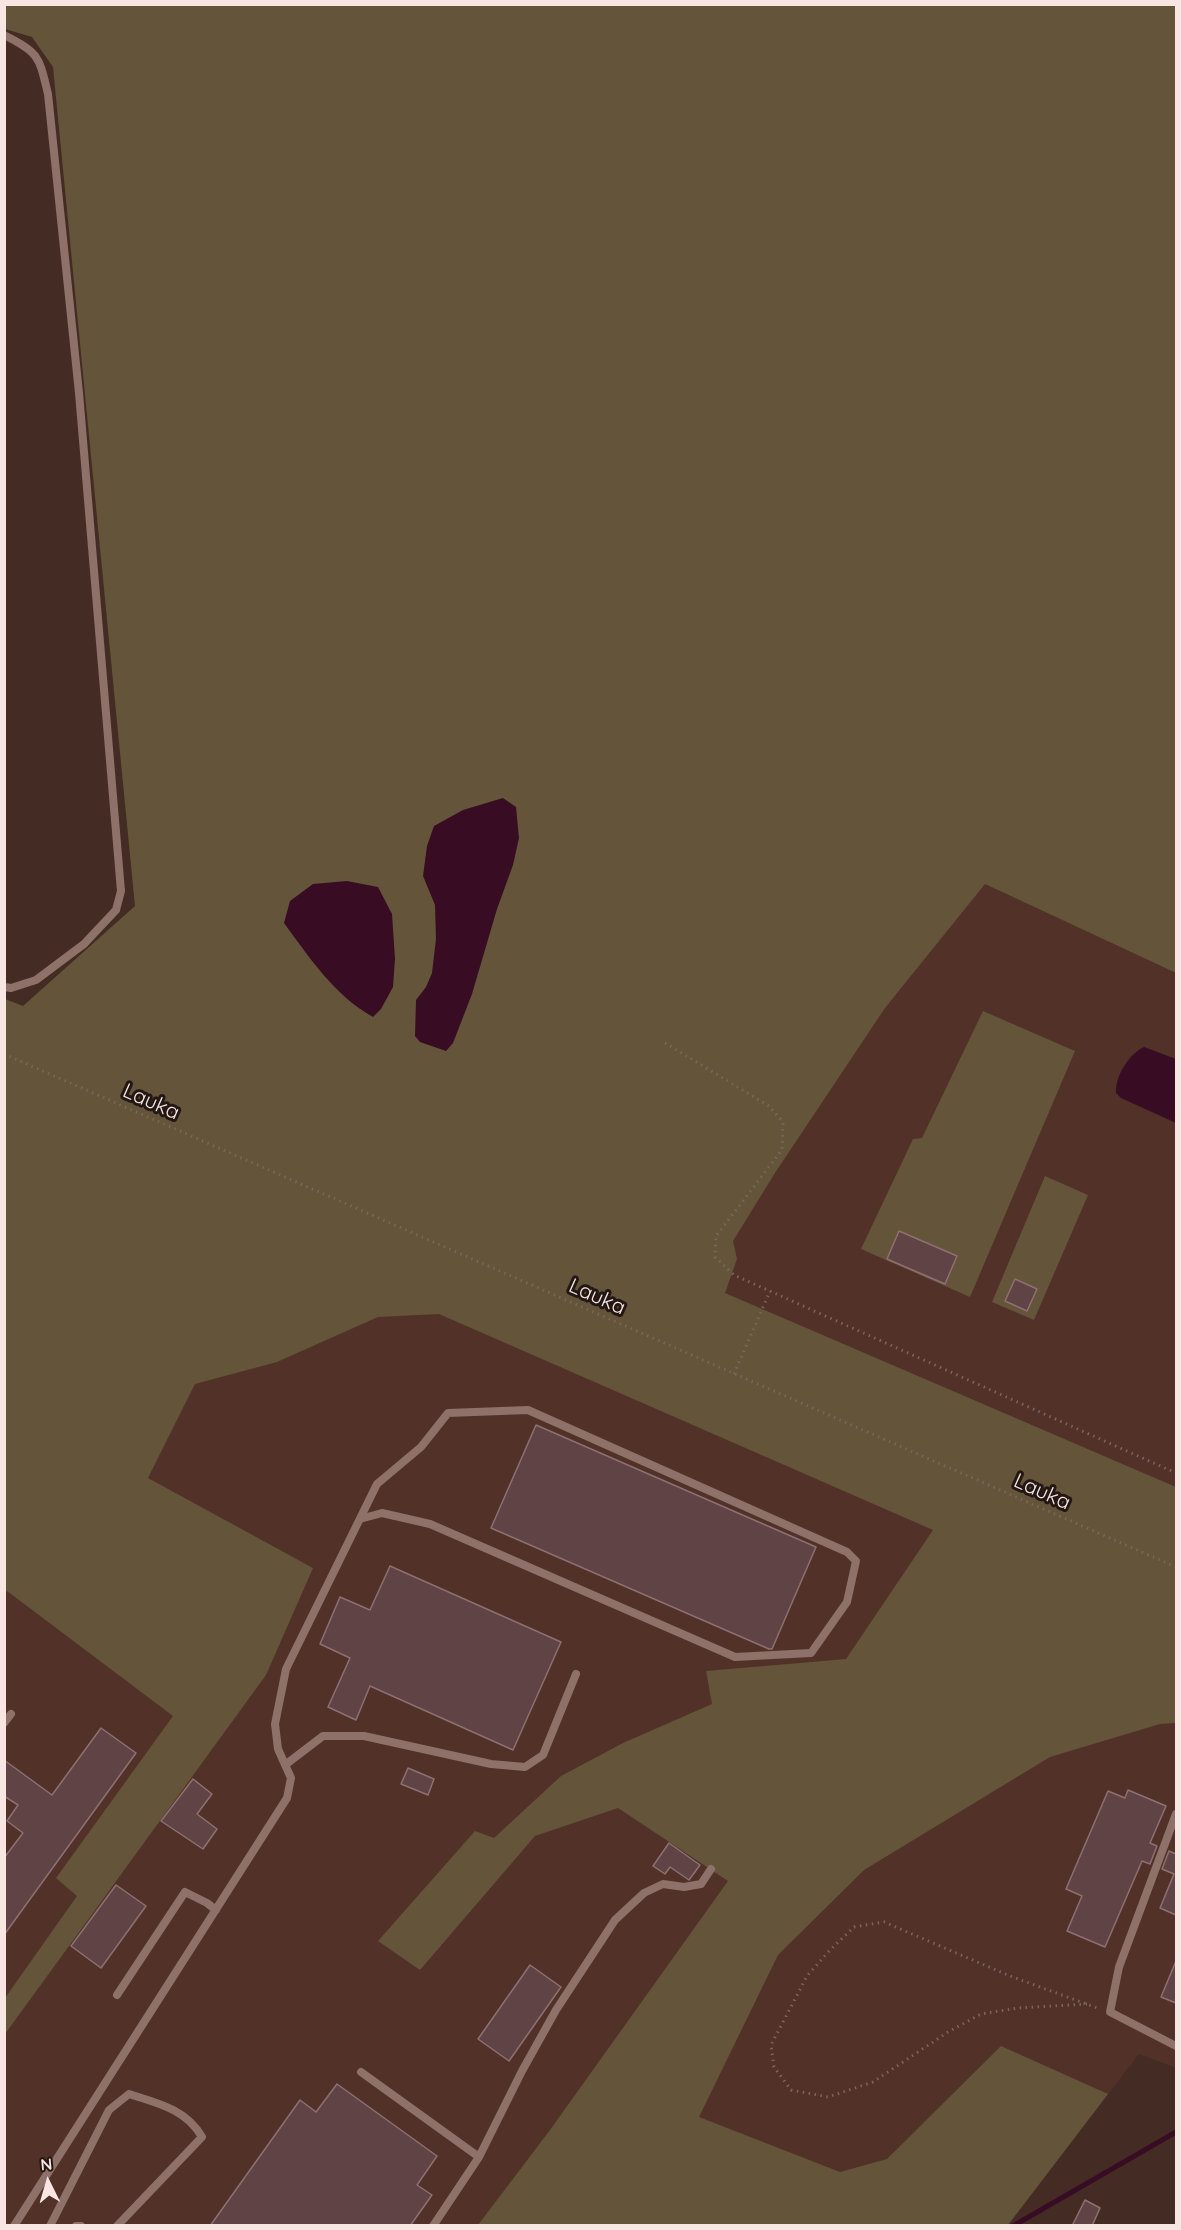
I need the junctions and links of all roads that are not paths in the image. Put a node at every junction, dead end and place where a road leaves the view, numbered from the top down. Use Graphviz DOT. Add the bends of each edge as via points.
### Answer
graph roads {
  1 [pos="4,35"];
  2 [pos="4,987"];
  3 [pos="360,1519"];
  4 [pos="576,1674"];
  5 [pos="11,1714"];
  6 [pos="4,1723"];
  7 [pos="285,1764"];
  8 [pos="1176,1814"];
  9 [pos="711,1869"];
  10 [pos="216,1910"];
  11 [pos="117,1995"];
  12 [pos="1176,2046"];
  13 [pos="361,2072"];
  14 [pos="479,2157"];
  15 [pos="14,2226"];
  16 [pos="50,2226"];
  17 [pos="76,2226"];
  18 [pos="81,2226"];
  19 [pos="117,2226"];
  20 [pos="433,2226"];
  1 -- 2 [label="lane" via="27,47 40,63 48,94 79,393 121,891 116,910 84,944 36,980"];
  3 -- 3 [label="lane" via="378,1484 421,1447 448,1413 528,1410 847,1552 856,1561 847,1602 811,1653 735,1657 430,1524 382,1513"];
  3 -- 7 [label="lane" via="286,1669 275,1724 278,1749"];
  4 -- 7 [label="lane" via="543,1755 525,1767 491,1764 364,1736 323,1736"];
  5 -- 6 [label="lane"];
  7 -- 10 [label="lane" via="291,1778 287,1798"];
  8 -- 12 [label="lane" via="1119,1967 1110,2012"];
  9 -- 14 [label="lane" via="701,1884 663,1884 644,1893 615,1920 556,2010"];
  10 -- 11 [label="lane" via="184,1892"];
  10 -- 15 [label="lane"];
  13 -- 14 [label="lane"];
  14 -- 20 [label="lane"];
  16 -- 19 [label="lane" via="110,2110 129,2094 176,2110 195,2124 202,2136"];
  17 -- 18 [label="lane"];
}
